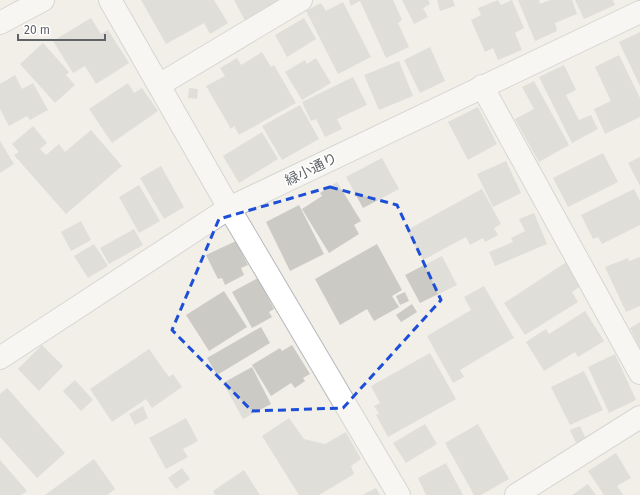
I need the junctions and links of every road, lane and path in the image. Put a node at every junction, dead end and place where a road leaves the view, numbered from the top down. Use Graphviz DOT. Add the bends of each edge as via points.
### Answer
graph roads {
  1 [pos="43,0"];
  2 [pos="110,0"];
  3 [pos="301,0"];
  4 [pos="638,10"];
  5 [pos="0,23"];
  6 [pos="159,85"];
  7 [pos="482,86"];
  8 [pos="229,208"];
  9 [pos="0,358"];
  10 [pos="640,373"];
  11 [pos="640,417"];
  12 [pos="399,495"];
  13 [pos="516,495"];
  1 -- 5 [label="street"];
  2 -- 6 [label="street"];
  3 -- 6 [label="street"];
  4 -- 7 [label="street, 緑小通り"];
  6 -- 8 [label="street"];
  7 -- 8 [label="street, 緑小通り"];
  7 -- 10 [label="street"];
  8 -- 9 [label="street, 緑小通り"];
  8 -- 12 [label="street"];
  11 -- 13 [label="street"];
}
